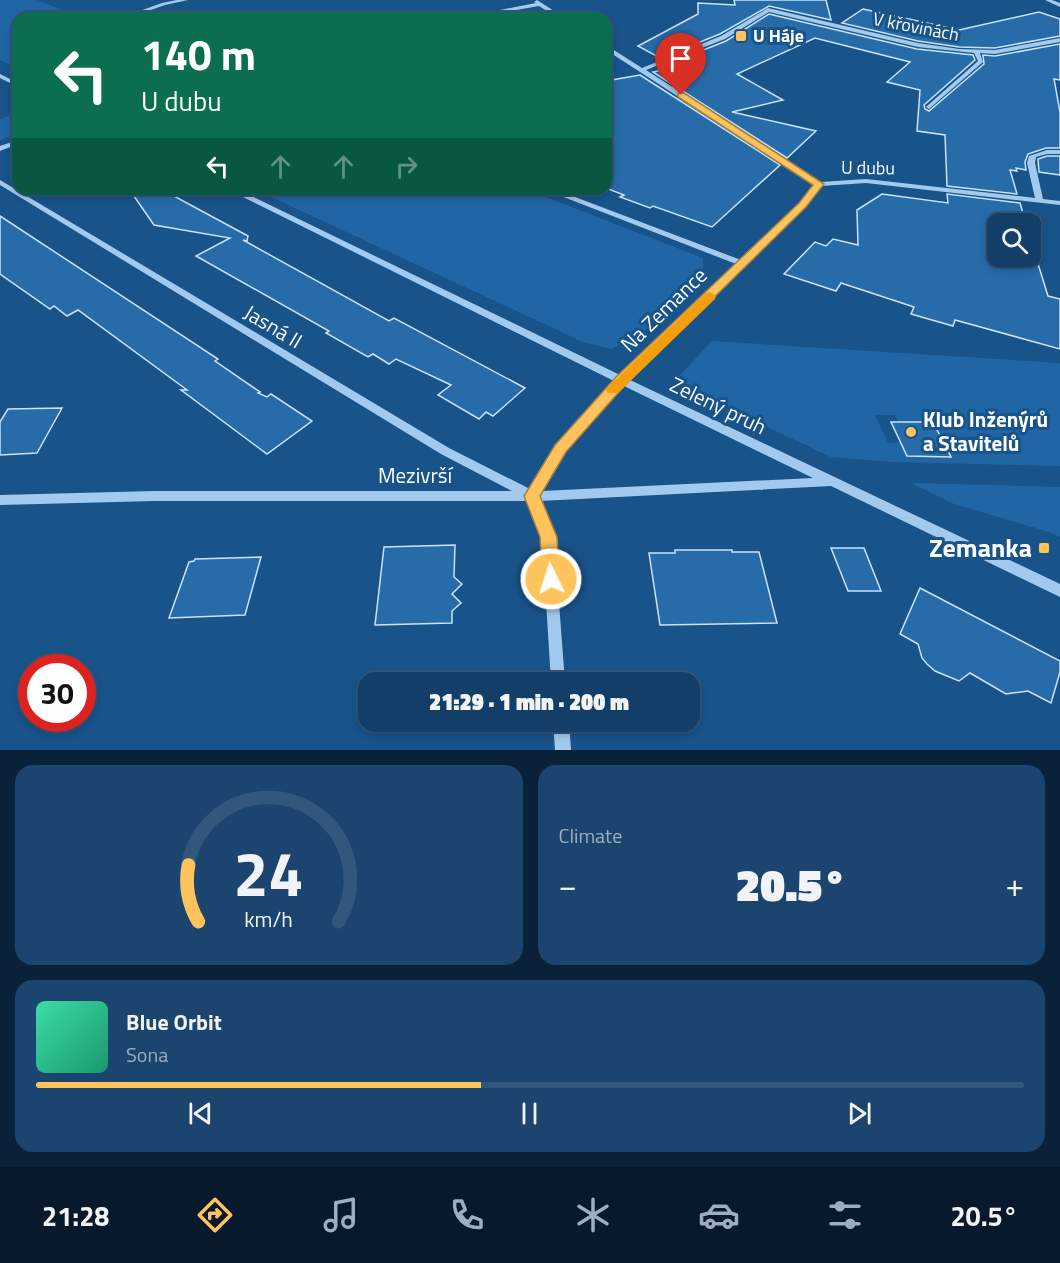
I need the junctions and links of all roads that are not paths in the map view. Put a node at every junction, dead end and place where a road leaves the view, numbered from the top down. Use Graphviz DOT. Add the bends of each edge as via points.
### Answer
graph roads {
  1 [pos="185,0"];
  2 [pos="534,0"];
  3 [pos="767,0"];
  4 [pos="1048,0"];
  5 [pos="163,2"];
  6 [pos="540,4"];
  7 [pos="1060,5"];
  8 [pos="768,10"];
  9 [pos="138,12"];
  10 [pos="495,12"];
  11 [pos="553,12"];
  12 [pos="1060,40"];
  13 [pos="612,51"];
  14 [pos="976,52"];
  15 [pos="641,70"];
  16 [pos="929,107"];
  17 [pos="1060,152"];
  18 [pos="819,184"];
  19 [pos="22,195"];
  20 [pos="243,195"];
  21 [pos="564,195"];
  22 [pos="1040,201"];
  23 [pos="1060,204"];
  24 [pos="741,263"];
  25 [pos="621,380"];
  26 [pos="830,482"];
  27 [pos="532,496"];
  28 [pos="0,500"];
  29 [pos="1060,591"];
  30 [pos="557,672"];
  31 [pos="562,732"];
  32 [pos="563,750"];
  1 -- 5 [label="street"];
  2 -- 6 [label="street"];
  3 -- 8 [label="street"];
  4 -- 7 [label="street"];
  5 -- 9 [label="street"];
  6 -- 10 [label="street"];
  6 -- 11 [label="street"];
  8 -- 14 [label="street, V křovinách" via="918,45"];
  8 -- 15 [label="street" via="697,51"];
  12 -- 14 [label="street, V křovinách" via="1027,48"];
  13 -- 15 [label="street, U dubu"];
  14 -- 16 [label="street" via="981,61"];
  15 -- 18 [label="street, U dubu"];
  17 -- 22 [label="street" via="1033,156 1031,163"];
  18 -- 22 [label="street, U dubu" via="866,181"];
  18 -- 24 [label="street, Na Zemance" via="803,205"];
  19 -- 27 [label="street, Jasná II" via="445,451"];
  20 -- 25 [label="street, Zelený pruh"];
  21 -- 24 [label="street"];
  22 -- 23 [label="street, U dubu"];
  24 -- 25 [label="street, Na Zemance"];
  25 -- 26 [label="street, Zelený pruh"];
  25 -- 27 [label="street, Na Zemance" via="561,448"];
  26 -- 27 [label="street, Mezivrší"];
  26 -- 29 [label="street, Zelený pruh"];
  27 -- 28 [label="street, Mezivrší"];
  27 -- 30 [label="street" via="548,537"];
  31 -- 32 [label="street"];
}
